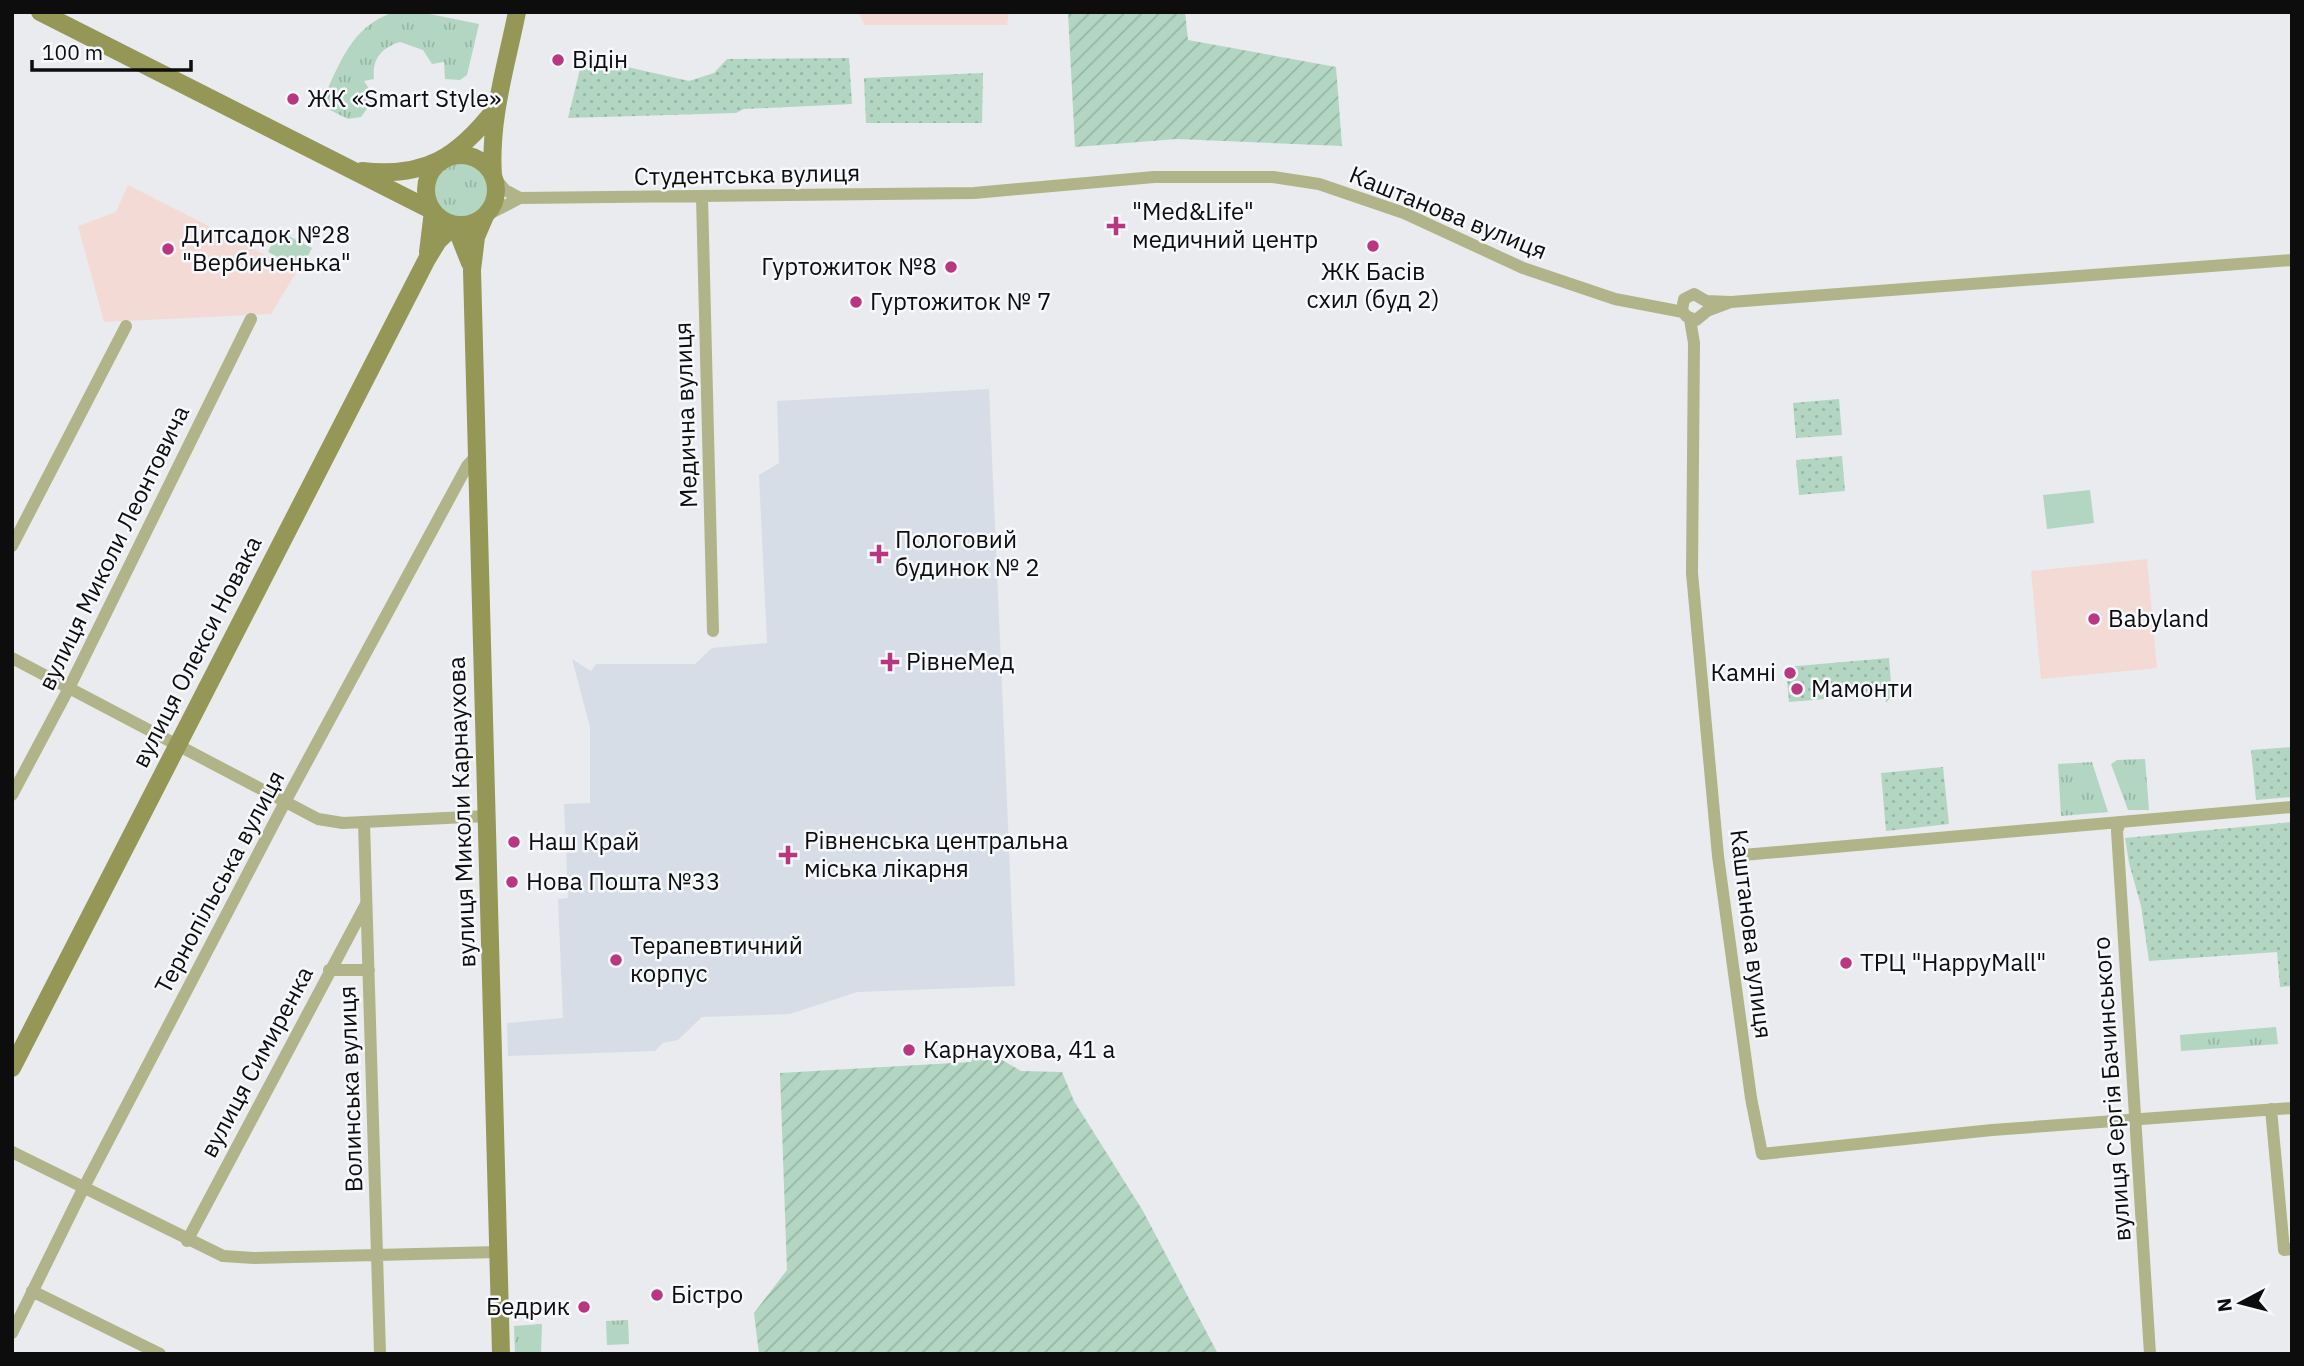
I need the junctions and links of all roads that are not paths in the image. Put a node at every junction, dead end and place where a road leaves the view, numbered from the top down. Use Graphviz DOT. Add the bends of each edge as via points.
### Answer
graph roads {
  1 [pos="40,12"];
  2 [pos="517,12"];
  3 [pos="496,108"];
  4 [pos="446,159"];
  5 [pos="352,170"];
  6 [pos="493,176"];
  7 [pos="974,193"];
  8 [pos="702,197"];
  9 [pos="520,198"];
  10 [pos="433,211"];
  11 [pos="485,216"];
  12 [pos="455,225"];
  13 [pos="427,259"];
  14 [pos="2292,260"];
  15 [pos="472,270"];
  16 [pos="1695,310"];
  17 [pos="251,319"];
  18 [pos="126,326"];
  19 [pos="476,456"];
  20 [pos="14,537"];
  21 [pos="713,631"];
  22 [pos="12,658"];
  23 [pos="69,688"];
  24 [pos="176,746"];
  25 [pos="12,795"];
  26 [pos="284,804"];
  27 [pos="2292,807"];
  28 [pos="487,816"];
  29 [pos="2120,822"];
  30 [pos="364,823"];
  31 [pos="1744,855"];
  32 [pos="366,904"];
  33 [pos="329,970"];
  34 [pos="369,970"];
  35 [pos="12,1068"];
  36 [pos="2292,1108"];
  37 [pos="2271,1109"];
  38 [pos="2136,1119"];
  39 [pos="12,1152"];
  40 [pos="83,1189"];
  41 [pos="187,1241"];
  42 [pos="2292,1249"];
  43 [pos="498,1252"];
  44 [pos="376,1256"];
  45 [pos="32,1291"];
  46 [pos="12,1333"];
  47 [pos="160,1354"];
  48 [pos="380,1354"];
  49 [pos="501,1354"];
  50 [pos="2150,1354"];
  1 -- 5 [label="main road"];
  2 -- 3 [label="main road"];
  3 -- 4 [label="main road" via="475,136"];
  3 -- 6 [label="main road"];
  4 -- 5 [label="main road" via="409,170"];
  4 -- 6 [label="main road" via="478,160"];
  4 -- 10 [label="main road" via="428,181 426,192"];
  5 -- 10 [label="main road"];
  6 -- 9 [label="street"];
  6 -- 11 [label="main road" via="494,202"];
  7 -- 8 [label="street, Студентська вулиця"];
  7 -- 16 [label="street, Каштанова вулиця" via="1154,177 1273,177 1319,184 1404,213 1523,268 1615,299"];
  8 -- 9 [label="street, Студентська вулиця"];
  8 -- 21 [label="street, Медична вулиця"];
  9 -- 11 [label="street"];
  10 -- 12 [label="main road"];
  10 -- 13 [label="main road, вулиця Олекси Новака"];
  11 -- 12 [label="main road" via="471,224"];
  11 -- 15 [label="main road, вулиця Миколи Карнаухова" via="476,237"];
  12 -- 13 [label="main road, вулиця Олекси Новака"];
  12 -- 15 [label="main road, вулиця Миколи Карнаухова"];
  13 -- 24 [label="main road, вулиця Олекси Новака"];
  14 -- 16 [label="street" via="1731,302"];
  15 -- 19 [label="main road, вулиця Миколи Карнаухова"];
  16 -- 38 [label="street, Каштанова вулиця" via="1692,573 1718,856 1762,1154"];
  17 -- 23 [label="street, вулиця Миколи Леонтовича"];
  18 -- 20 [label="street"];
  19 -- 26 [label="street, Тернопільська вулиця"];
  19 -- 28 [label="main road, вулиця Миколи Карнаухова"];
  22 -- 23 [label="street"];
  23 -- 24 [label="street"];
  23 -- 25 [label="street, вулиця Миколи Леонтовича"];
  24 -- 26 [label="street"];
  24 -- 35 [label="main road, вулиця Олекси Новака"];
  26 -- 30 [label="street" via="330,822"];
  26 -- 40 [label="street, Тернопільська вулиця"];
  27 -- 29 [label="street"];
  28 -- 30 [label="street"];
  28 -- 43 [label="main road, вулиця Миколи Карнаухова"];
  29 -- 31 [label="street"];
  29 -- 38 [label="street, вулиця Сергія Бачинського"];
  30 -- 32 [label="street, Волинська вулиця"];
  32 -- 33 [label="street, вулиця Симиренка"];
  32 -- 34 [label="street, Волинська вулиця"];
  33 -- 34 [label="street"];
  33 -- 41 [label="street, вулиця Симиренка"];
  34 -- 44 [label="street, Волинська вулиця"];
  36 -- 37 [label="street"];
  37 -- 38 [label="street"];
  37 -- 42 [label="street" via="2284,1250"];
  38 -- 50 [label="street, вулиця Сергія Бачинського"];
  39 -- 40 [label="street"];
  40 -- 41 [label="street"];
  40 -- 45 [label="street, Тернопільська вулиця"];
  41 -- 44 [label="street" via="238,1258"];
  43 -- 44 [label="street"];
  43 -- 49 [label="main road, вулиця Миколи Карнаухова"];
  44 -- 48 [label="street, Волинська вулиця"];
  45 -- 46 [label="street, Тернопільська вулиця"];
  45 -- 47 [label="street"];
}
